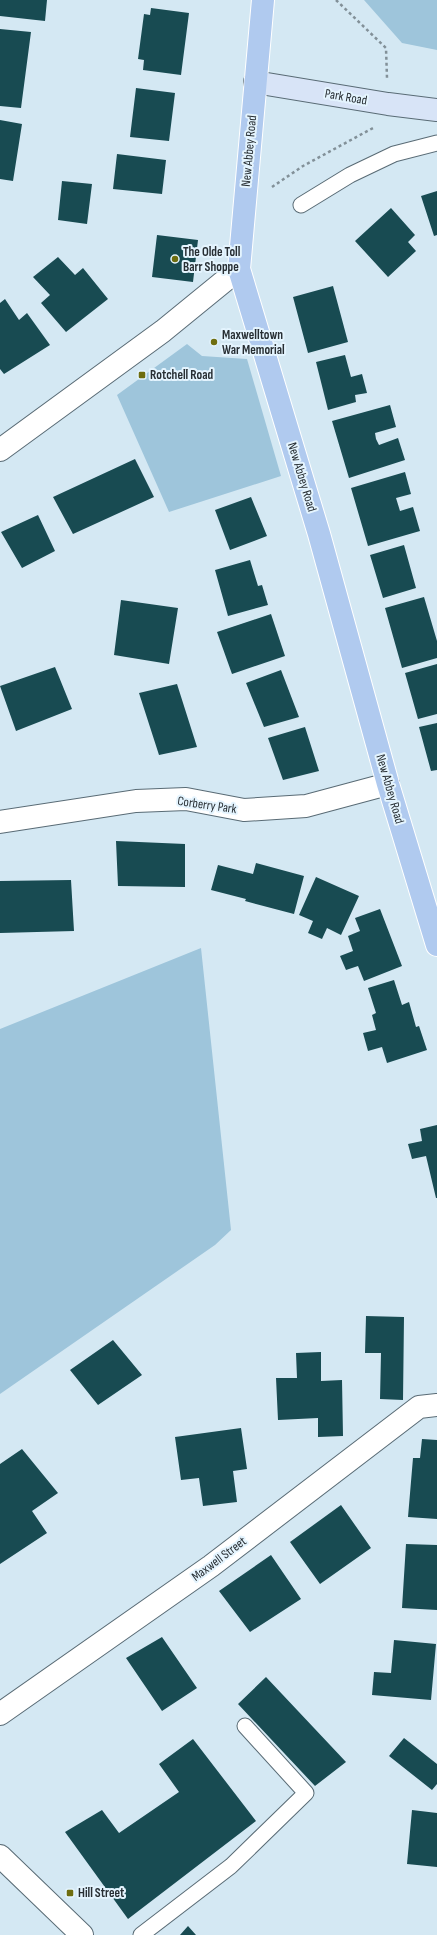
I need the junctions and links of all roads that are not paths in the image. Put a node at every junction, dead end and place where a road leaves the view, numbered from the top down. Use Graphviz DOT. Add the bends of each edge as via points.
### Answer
graph roads {
  1 [pos="263,0"];
  2 [pos="255,82"];
  3 [pos="437,110"];
  4 [pos="437,143"];
  5 [pos="301,205"];
  6 [pos="239,269"];
  7 [pos="0,450"];
  8 [pos="388,784"];
  9 [pos="0,822"];
  10 [pos="437,945"];
  11 [pos="437,1405"];
  12 [pos="0,1714"];
  13 [pos="245,1726"];
  14 [pos="0,1856"];
  15 [pos="82,1935"];
  16 [pos="141,1935"];
  1 -- 2 [label="main road, New Abbey Road"];
  2 -- 3 [label="street, Park Road"];
  2 -- 6 [label="main road, New Abbey Road"];
  4 -- 5 [label="lane" via="394,154 350,175"];
  6 -- 7 [label="street" via="162,331"];
  6 -- 8 [label="main road, New Abbey Road" via="319,534"];
  8 -- 9 [label="street, Corberry Park" via="306,806 244,810 186,799 136,801"];
  8 -- 10 [label="main road, New Abbey Road"];
  11 -- 12 [label="street, Maxwell Street" via="419,1407 211,1566"];
  13 -- 16 [label="lane" via="306,1793 231,1866"];
  14 -- 15 [label="street"];
}
